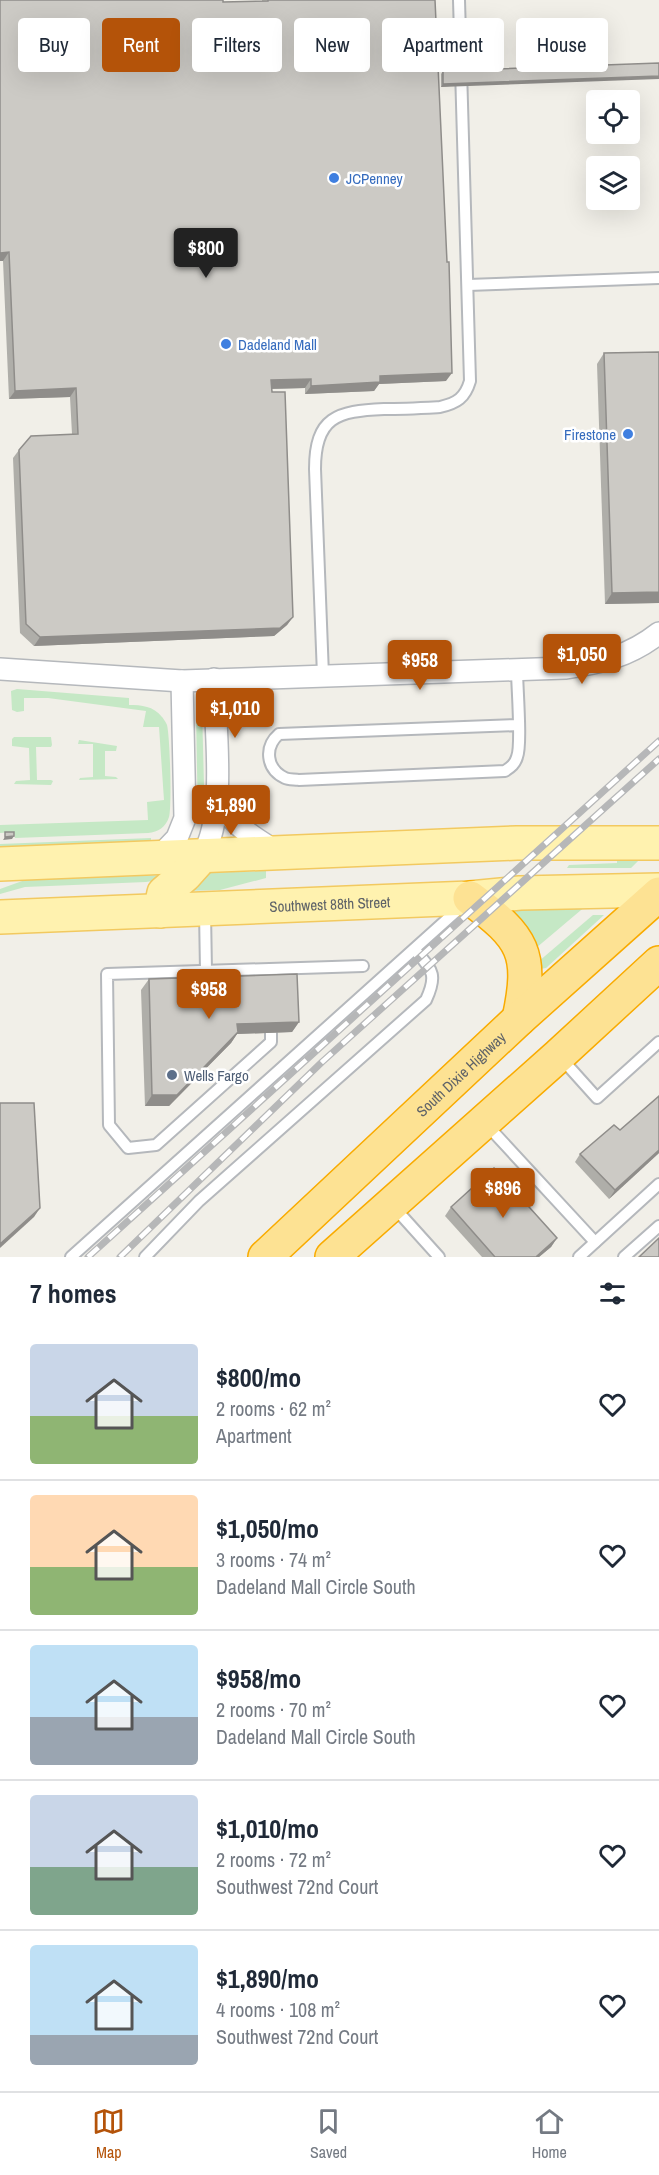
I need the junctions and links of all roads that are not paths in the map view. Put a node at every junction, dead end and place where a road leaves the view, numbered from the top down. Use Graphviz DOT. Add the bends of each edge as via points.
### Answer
graph roads {
  1 [pos="459,0"];
  2 [pos="659,278"];
  3 [pos="468,285"];
  4 [pos="659,633"];
  5 [pos="0,669"];
  6 [pos="517,670"];
  7 [pos="323,675"];
  8 [pos="214,679"];
  9 [pos="182,681"];
  10 [pos="518,725"];
  11 [pos="218,800"];
  12 [pos="659,843"];
  13 [pos="279,853"];
  14 [pos="202,856"];
  15 [pos="159,858"];
  16 [pos="0,864"];
  17 [pos="659,892"];
  18 [pos="470,898"];
  19 [pos="205,909"];
  20 [pos="160,911"];
  21 [pos="0,917"];
  22 [pos="415,950"];
  23 [pos="659,963"];
  24 [pos="363,966"];
  25 [pos="206,971"];
  26 [pos="519,1019"];
  27 [pos="271,1033"];
  28 [pos="659,1042"];
  29 [pos="558,1056"];
  30 [pos="484,1121"];
  31 [pos="659,1184"];
  32 [pos="391,1204"];
  33 [pos="659,1226"];
  34 [pos="595,1242"];
  35 [pos="71,1257"];
  36 [pos="145,1257"];
  37 [pos="265,1257"];
  38 [pos="332,1257"];
  39 [pos="439,1257"];
  40 [pos="579,1257"];
  41 [pos="624,1257"];
  1 -- 3 [label="lane"];
  2 -- 3 [label="lane"];
  3 -- 7 [label="lane" via="470,381 462,398 440,407 346,413 328,423 317,442"];
  4 -- 6 [label="street" via="613,659 565,668"];
  5 -- 9 [label="street"];
  6 -- 7 [label="street"];
  6 -- 10 [label="lane"];
  7 -- 8 [label="street"];
  8 -- 9 [label="street"];
  8 -- 11 [label="street"];
  9 -- 15 [label="street" via="185,818 177,838"];
  10 -- 10 [label="lane" via="519,755 505,771 299,780 285,778 272,769 268,757 272,740 279,735"];
  11 -- 13 [label="street" via="240,828"];
  11 -- 14 [label="street" via="212,834"];
  12 -- 13 [label="main road" via="517,843"];
  13 -- 14 [label="main road"];
  14 -- 15 [label="main road"];
  14 -- 20 [label="main road" via="164,893"];
  15 -- 16 [label="main road"];
  17 -- 18 [label="main road, Southwest 88th Street" via="520,892"];
  17 -- 26 [label="highway, South Dixie Highway"];
  18 -- 19 [label="main road, Southwest 88th Street"];
  18 -- 22 [label="lane"];
  18 -- 26 [label="highway" via="505,925 522,954 525,990"];
  19 -- 20 [label="main road, Southwest 88th Street"];
  19 -- 25 [label="lane"];
  20 -- 21 [label="main road, Southwest 88th Street"];
  22 -- 35 [label="lane"];
  22 -- 36 [label="lane" via="432,970 433,983 426,999 199,1201"];
  23 -- 29 [label="highway"];
  24 -- 25 [label="lane" via="268,974"];
  25 -- 27 [label="lane" via="107,975 109,1125 128,1148 156,1145 271,1042"];
  26 -- 37 [label="highway, South Dixie Highway"];
  28 -- 29 [label="lane" via="597,1098"];
  29 -- 30 [label="highway"];
  30 -- 32 [label="highway"];
  30 -- 34 [label="lane"];
  31 -- 34 [label="lane"];
  32 -- 38 [label="highway"];
  32 -- 39 [label="lane"];
  33 -- 41 [label="lane"];
  34 -- 40 [label="lane"];
}
